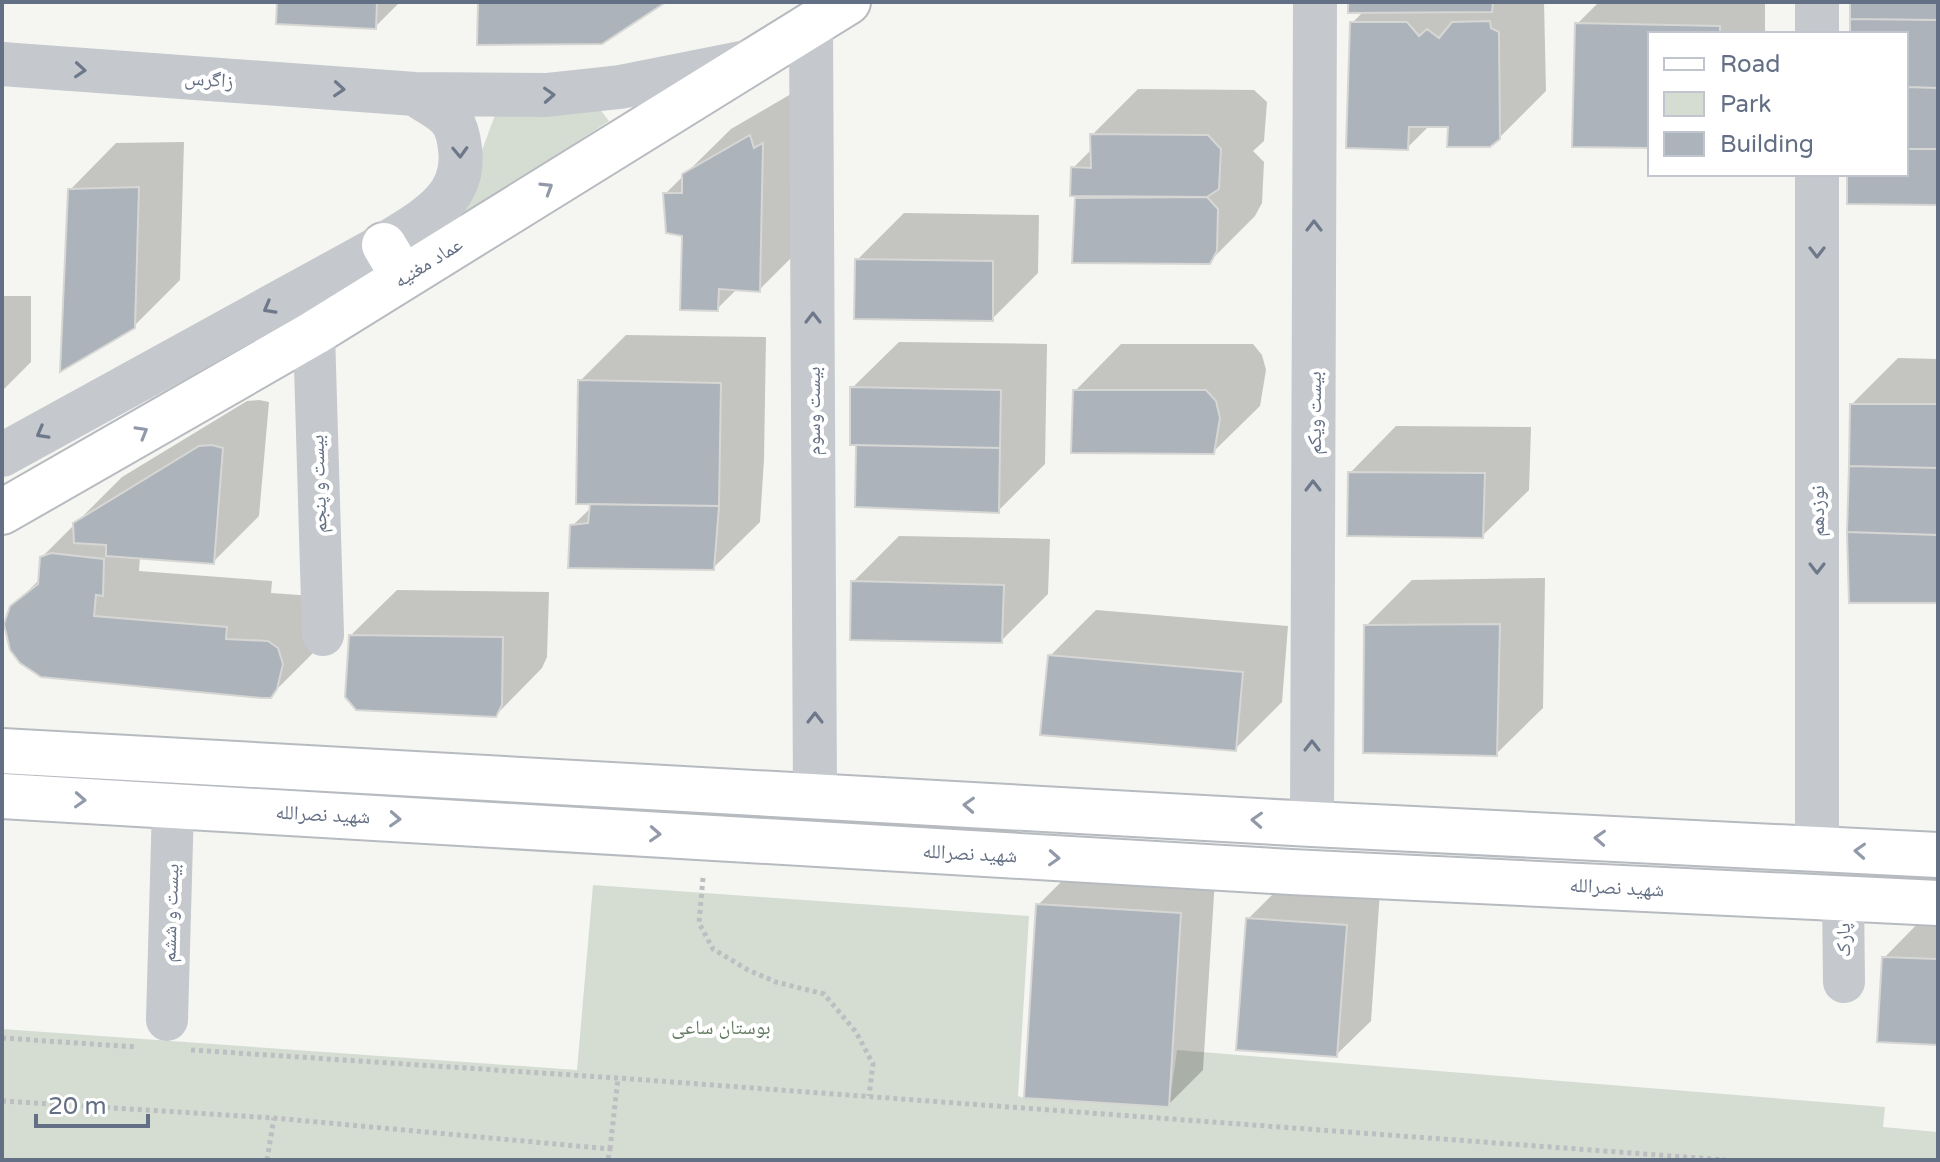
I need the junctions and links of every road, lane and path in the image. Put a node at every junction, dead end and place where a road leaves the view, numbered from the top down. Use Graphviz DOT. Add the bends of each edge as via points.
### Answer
graph roads {
  1 [pos="848,2"];
  2 [pos="1315,2"];
  3 [pos="1817,2"];
  4 [pos="811,25"];
  5 [pos="1817,32"];
  6 [pos="754,60"];
  7 [pos="2,64"];
  8 [pos="415,94"];
  9 [pos="1817,176"];
  10 [pos="394,261"];
  11 [pos="314,333"];
  12 [pos="2,455"];
  13 [pos="45,488"];
  14 [pos="2,512"];
  15 [pos="2,529"];
  16 [pos="323,635"];
  17 [pos="2,751"];
  18 [pos="320,769"];
  19 [pos="2,796"];
  20 [pos="815,796"];
  21 [pos="173,806"];
  22 [pos="322,814"];
  23 [pos="1312,824"];
  24 [pos="706,837"];
  25 [pos="816,844"];
  26 [pos="1817,848"];
  27 [pos="1938,855"];
  28 [pos="1843,898"];
  29 [pos="1938,903"];
  30 [pos="1844,982"];
  31 [pos="2,1038"];
  32 [pos="162,1039"];
  33 [pos="618,1078"];
  34 [pos="869,1096"];
  35 [pos="2,1101"];
  36 [pos="274,1118"];
  37 [pos="610,1149"];
  38 [pos="1672,1156"];
  39 [pos="267,1160"];
  40 [pos="608,1160"];
  41 [pos="1680,1160"];
  42 [pos="1726,1160"];
  1 -- 4 [label="main road, عماد مغنیه"];
  23 -- 2 [label="street, بیست ویکم, one-way"];
  3 -- 5 [label="street"];
  4 -- 6 [label="main road, عماد مغنیه"];
  20 -- 4 [label="street, بیست وسوم, one-way"];
  8 -- 6 [label="street, زاگرس, one-way" via="588,92"];
  10 -- 6 [label="main road, عماد مغنیه, one-way"];
  7 -- 8 [label="street, زاگرس, one-way"];
  8 -- 10 [label="street, عماد مغنیه, one-way" via="450,118 462,159 457,183"];
  9 -- 26 [label="street, نوزدهم, one-way"];
  10 -- 11 [label="main road, عماد مغنیه"];
  10 -- 12 [label="street, عماد مغنیه, one-way"];
  13 -- 11 [label="main road, عماد مغنیه, one-way"];
  11 -- 16 [label="street, بیست و پنجم"];
  13 -- 14 [label="main road, عماد مغنیه"];
  13 -- 15 [label="main road"];
  17 -- 18 [label="main road"];
  18 -- 20 [label="main road"];
  18 -- 22 [label="main road"];
  19 -- 21 [label="main road, شهید نصرالله, one-way"];
  23 -- 20 [label="main road, one-way"];
  20 -- 25 [label="main road"];
  21 -- 22 [label="main road, شهید نصرالله"];
  21 -- 32 [label="street, بیست و ششم"];
  22 -- 24 [label="main road, شهید نصرالله, one-way"];
  26 -- 23 [label="main road, one-way"];
  24 -- 25 [label="main road, شهید نصرالله"];
  24 -- 34 [label="path" via="699,923 713,949 776,982 824,994 856,1032 873,1064"];
  25 -- 28 [label="main road, شهید نصرالله, one-way"];
  27 -- 26 [label="main road, one-way"];
  28 -- 29 [label="main road, شهید نصرالله"];
  28 -- 30 [label="street, پارک"];
  31 -- 32 [label="path"];
  32 -- 33 [label="path"];
  33 -- 34 [label="path"];
  33 -- 37 [label="path"];
  34 -- 38 [label="path"];
  35 -- 36 [label="path"];
  36 -- 37 [label="path"];
  36 -- 39 [label="path"];
  37 -- 40 [label="path"];
  38 -- 41 [label="path"];
  38 -- 42 [label="path"];
}
